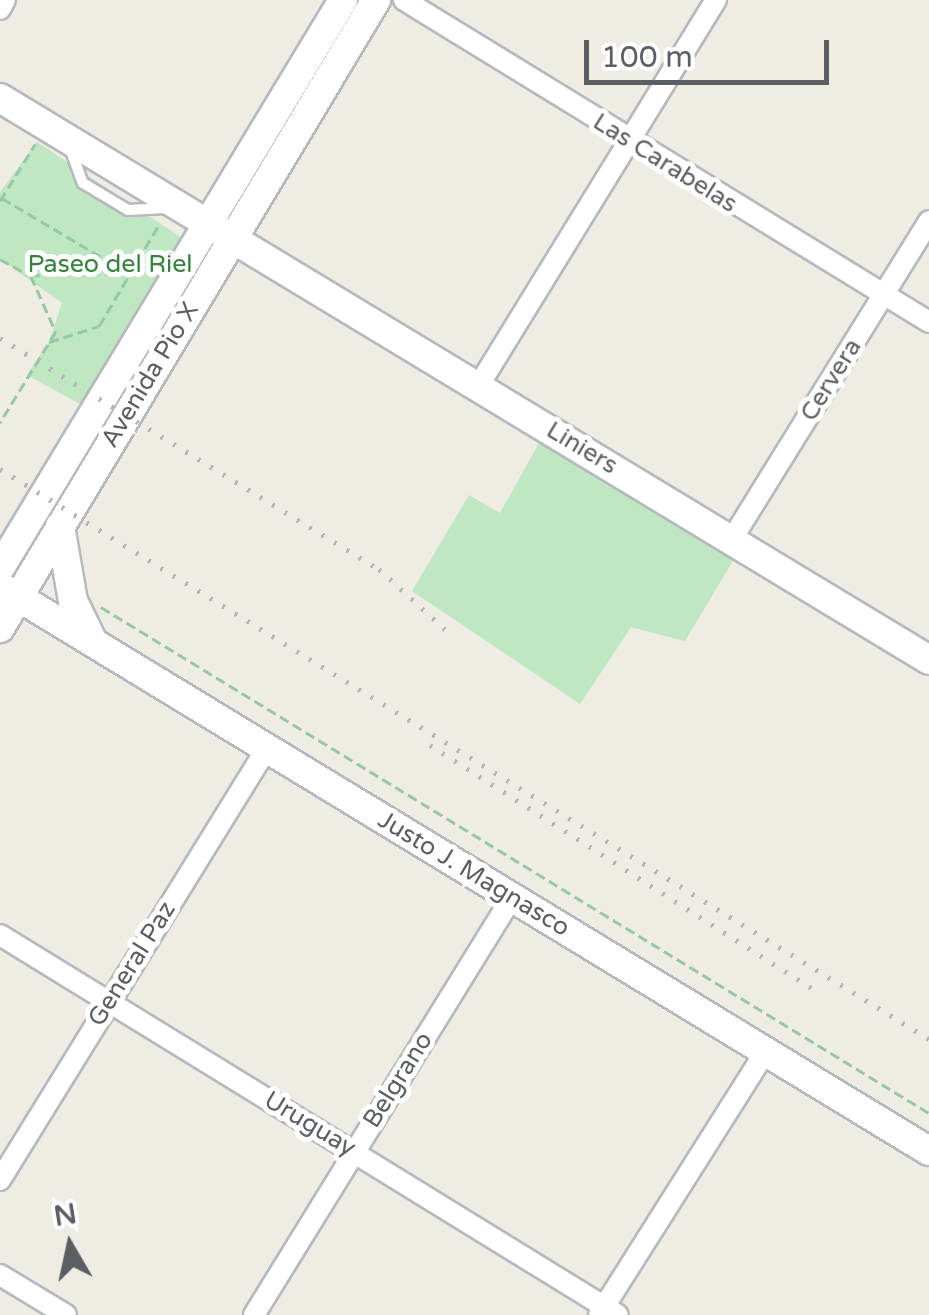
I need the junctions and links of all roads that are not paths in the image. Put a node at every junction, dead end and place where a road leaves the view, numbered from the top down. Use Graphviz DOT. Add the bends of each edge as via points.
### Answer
graph roads {
  1 [pos="6,0"];
  2 [pos="343,0"];
  3 [pos="376,0"];
  4 [pos="404,0"];
  5 [pos="716,0"];
  6 [pos="0,9"];
  7 [pos="0,98"];
  8 [pos="629,141"];
  9 [pos="929,221"];
  10 [pos="207,224"];
  11 [pos="232,239"];
  12 [pos="884,296"];
  13 [pos="929,322"];
  14 [pos="478,385"];
  15 [pos="32,512"];
  16 [pos="0,523"];
  17 [pos="60,526"];
  18 [pos="732,539"];
  19 [pos="0,568"];
  20 [pos="9,591"];
  21 [pos="0,628"];
  22 [pos="94,643"];
  23 [pos="929,660"];
  24 [pos="266,748"];
  25 [pos="512,897"];
  26 [pos="0,936"];
  27 [pos="108,1002"];
  28 [pos="766,1051"];
  29 [pos="929,1150"];
  30 [pos="354,1151"];
  31 [pos="0,1180"];
  32 [pos="0,1275"];
  33 [pos="607,1312"];
  34 [pos="66,1315"];
  35 [pos="254,1315"];
  1 -- 6 [label="street"];
  2 -- 10 [label="main road, Avenida Pio X"];
  3 -- 11 [label="main road, Avenida Pio X"];
  4 -- 8 [label="street, Las Carabelas"];
  5 -- 8 [label="street"];
  7 -- 10 [label="main road, Liniers"];
  8 -- 12 [label="street, Las Carabelas"];
  8 -- 14 [label="street"];
  9 -- 12 [label="street, Cervera"];
  10 -- 11 [label="main road, Liniers"];
  10 -- 15 [label="main road, Avenida Pio X"];
  11 -- 14 [label="main road, Liniers"];
  11 -- 17 [label="main road, Avenida Pio X"];
  12 -- 13 [label="street, Las Carabelas"];
  12 -- 18 [label="street, Cervera"];
  14 -- 18 [label="main road, Liniers"];
  15 -- 16 [label="main road"];
  15 -- 19 [label="main road, Avenida Pio X"];
  17 -- 20 [label="main road, Avenida Pio X"];
  17 -- 22 [label="main road" via="70,589"];
  18 -- 23 [label="main road, Liniers"];
  20 -- 21 [label="main road, Avenida Pio X"];
  20 -- 22 [label="main road, Justo J. Magnasco"];
  22 -- 24 [label="main road, Justo J. Magnasco"];
  24 -- 25 [label="main road, Justo J. Magnasco"];
  24 -- 27 [label="street, General Paz"];
  25 -- 28 [label="main road, Justo J. Magnasco"];
  25 -- 30 [label="street, Belgrano"];
  26 -- 27 [label="street, Uruguay"];
  27 -- 30 [label="street, Uruguay"];
  27 -- 31 [label="street, General Paz"];
  28 -- 29 [label="main road, Justo J. Magnasco"];
  28 -- 33 [label="street"];
  30 -- 33 [label="street, Uruguay"];
  30 -- 35 [label="street, Belgrano"];
  32 -- 34 [label="street"];
}
